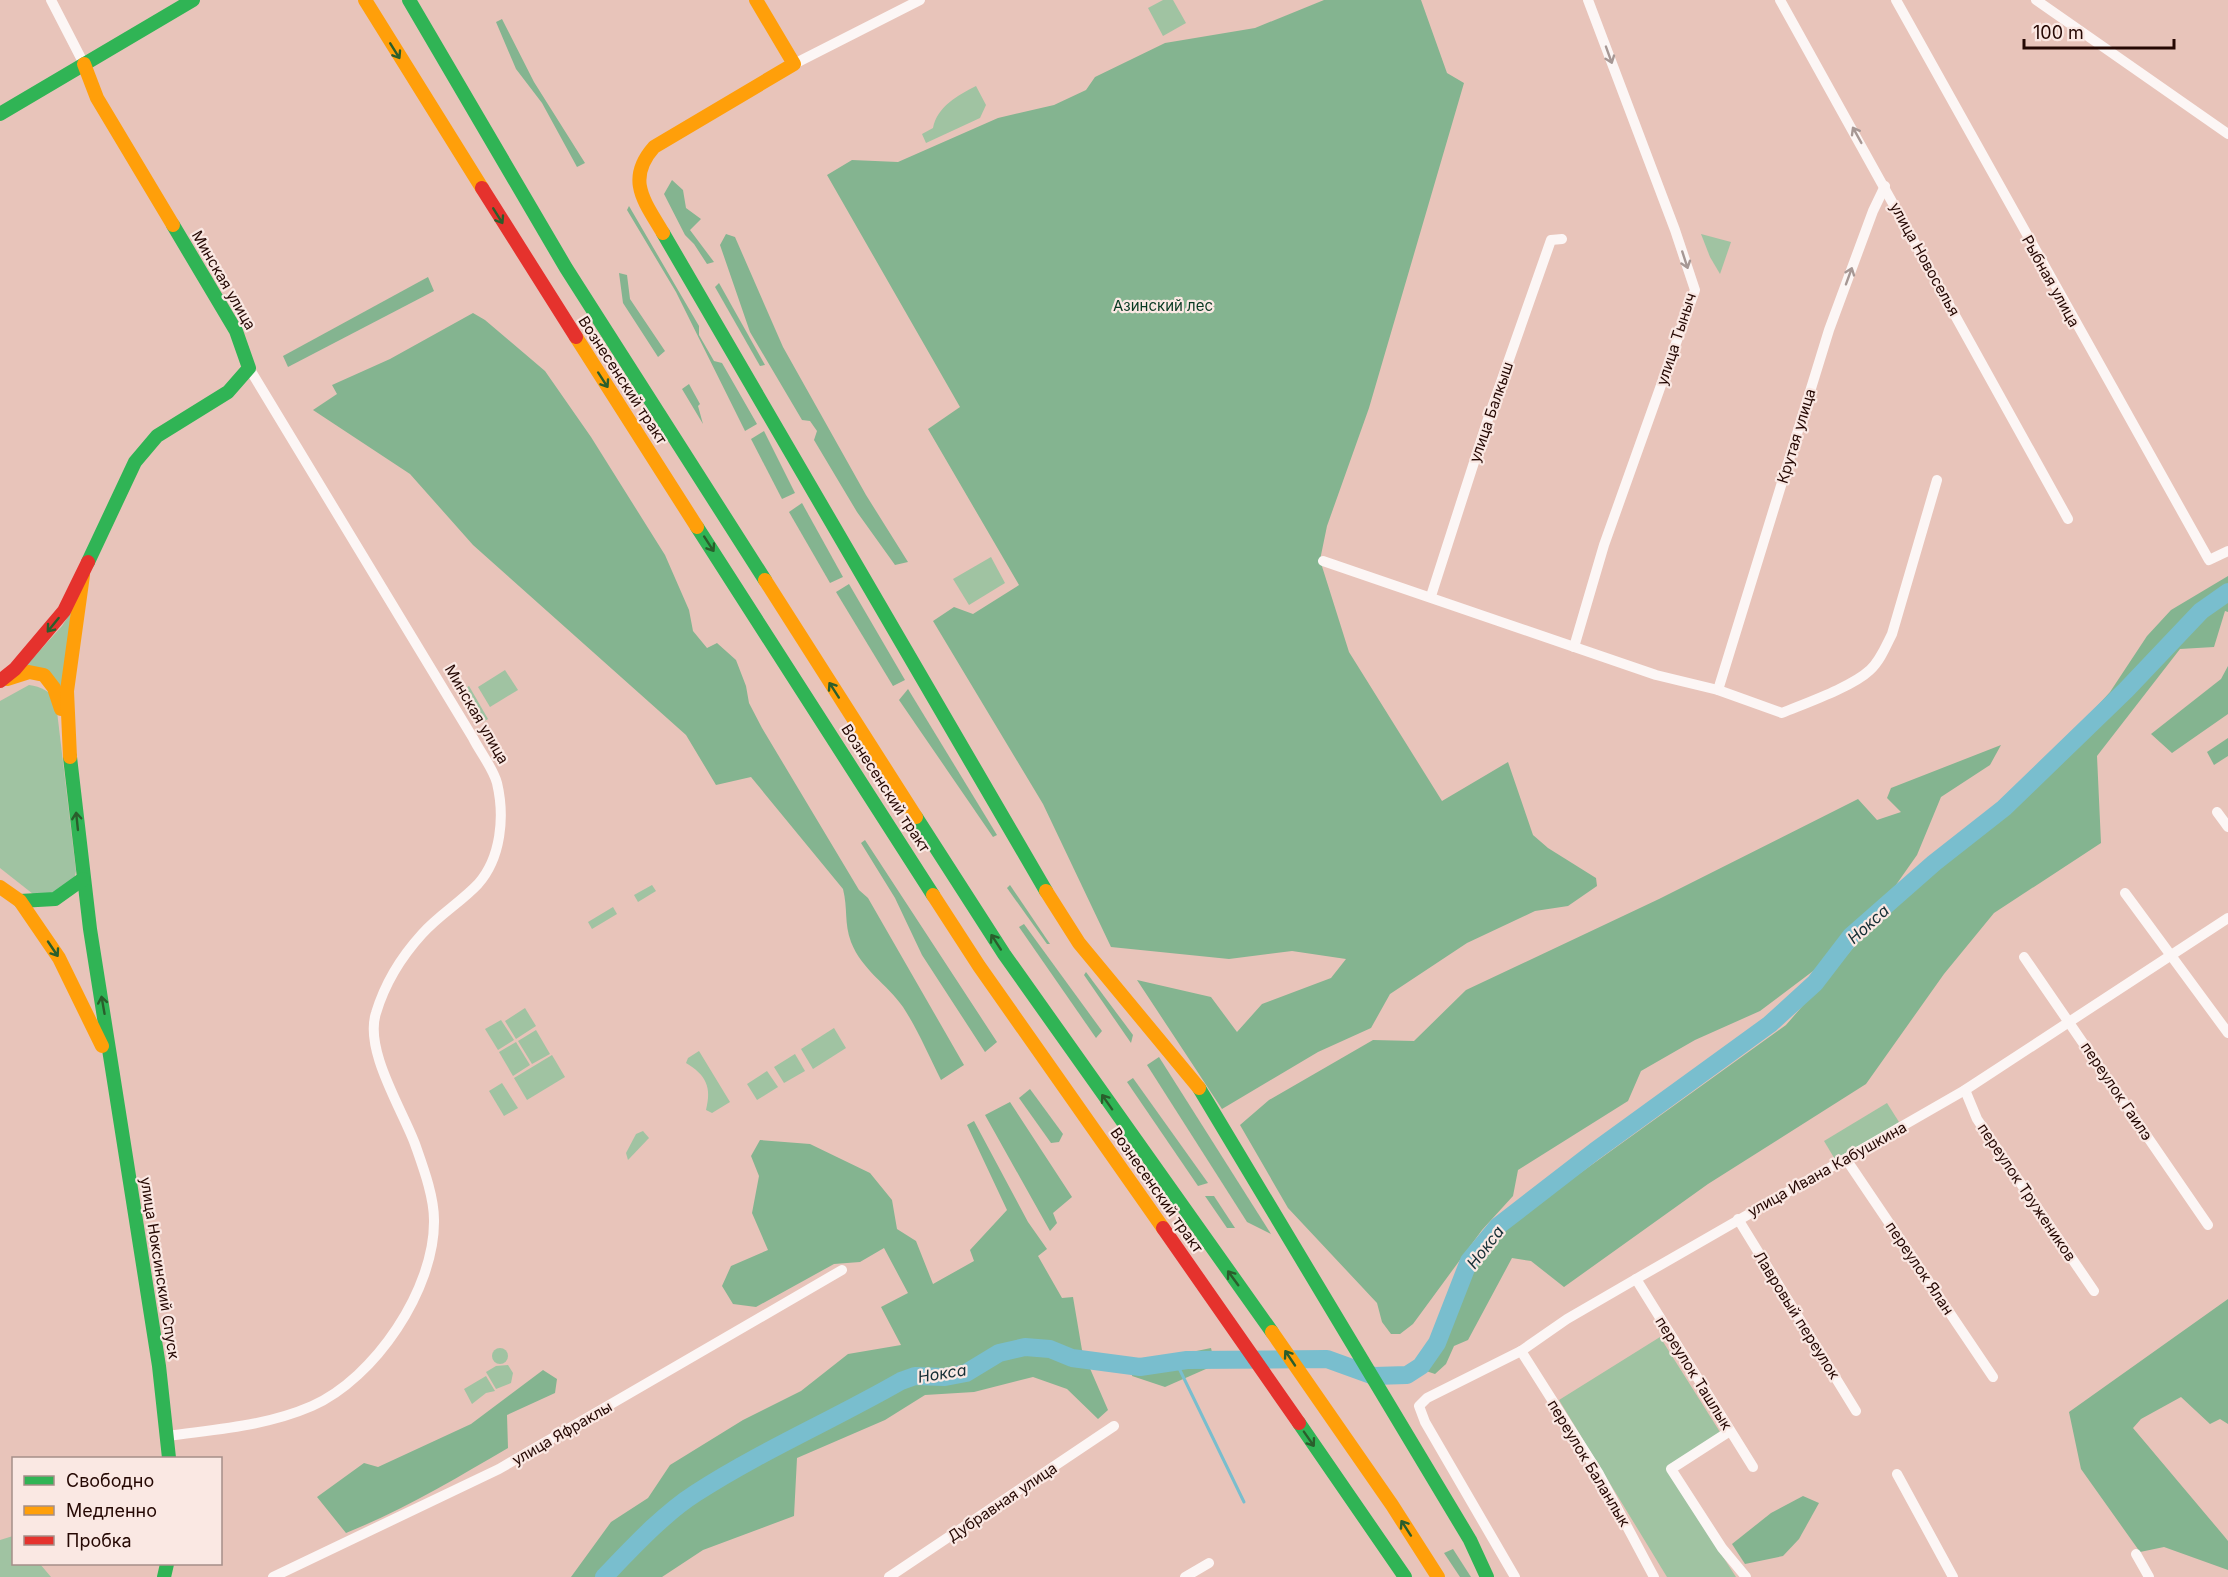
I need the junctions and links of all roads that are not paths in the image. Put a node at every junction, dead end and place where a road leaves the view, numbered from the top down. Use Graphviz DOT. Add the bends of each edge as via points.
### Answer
graph roads {
  1 [pos="51,0"];
  2 [pos="193,0"];
  3 [pos="365,0"];
  4 [pos="409,0"];
  5 [pos="756,0"];
  6 [pos="920,0"];
  7 [pos="1588,0"];
  8 [pos="1780,0"];
  9 [pos="1896,0"];
  10 [pos="2036,0"];
  11 [pos="84,64"];
  12 [pos="794,64"];
  13 [pos="0,114"];
  14 [pos="2228,134"];
  15 [pos="1886,186"];
  16 [pos="1562,239"];
  17 [pos="249,368"];
  18 [pos="1937,480"];
  19 [pos="2068,519"];
  20 [pos="2228,551"];
  21 [pos="1323,561"];
  22 [pos="83,575"];
  23 [pos="1431,596"];
  24 [pos="1574,647"];
  25 [pos="0,682"];
  26 [pos="1718,690"];
  27 [pos="67,730"];
  28 [pos="2217,812"];
  29 [pos="2228,827"];
  30 [pos="83,879"];
  31 [pos="0,887"];
  32 [pos="2125,893"];
  33 [pos="20,901"];
  34 [pos="2228,918"];
  35 [pos="2173,956"];
  36 [pos="2024,957"];
  37 [pos="2069,1021"];
  38 [pos="2228,1033"];
  39 [pos="115,1084"];
  40 [pos="1965,1090"];
  41 [pos="1846,1159"];
  42 [pos="1738,1219"];
  43 [pos="2208,1225"];
  44 [pos="842,1270"];
  45 [pos="1636,1279"];
  46 [pos="2094,1291"];
  47 [pos="1521,1351"];
  48 [pos="1994,1377"];
  49 [pos="1856,1411"];
  50 [pos="1114,1426"];
  51 [pos="1730,1431"];
  52 [pos="168,1436"];
  53 [pos="169,1457"];
  54 [pos="1753,1467"];
  55 [pos="1897,1474"];
  56 [pos="2136,1554"];
  57 [pos="1209,1563"];
  58 [pos="273,1577"];
  59 [pos="889,1577"];
  60 [pos="1185,1577"];
  61 [pos="1405,1577"];
  62 [pos="1438,1577"];
  63 [pos="1488,1577"];
  64 [pos="1515,1577"];
  65 [pos="1654,1577"];
  66 [pos="1746,1577"];
  67 [pos="1953,1577"];
  68 [pos="2149,1577"];
  1 -- 11 [label="street, Минская улица"];
  2 -- 11 [label="street"];
  3 -- 61 [label="street, Вознесенский тракт, one-way" via="538,280 979,966"];
  62 -- 4 [label="street, Вознесенский тракт, one-way" via="1267,1325 1004,954 566,268"];
  5 -- 12 [label="street"];
  6 -- 12 [label="street"];
  7 -- 24 [label="street, улица Тыныч, one-way" via="1695,290 1604,545"];
  15 -- 8 [label="street, улица Новоселья, one-way"];
  9 -- 20 [label="street, Рыбная улица" via="2209,560"];
  10 -- 14 [label="street"];
  11 -- 13 [label="street"];
  11 -- 17 [label="street, Минская улица" via="105,111 236,331"];
  12 -- 63 [label="street" via="654,147 642,160 637,177 642,197 1046,892 1079,943 1200,1090 1470,1540"];
  15 -- 19 [label="street, улица Новоселья"];
  26 -- 15 [label="street, Крутая улица, one-way" via="1829,330"];
  16 -- 23 [label="street, улица Балкыш" via="1551,240"];
  17 -- 22 [label="street, улица Ноксинский Спуск" via="228,392 157,436 135,462"];
  17 -- 52 [label="street, Минская улица" via="492,773 500,825 491,865 477,885 409,950 396,968 375,1014 374,1032 384,1076 415,1144 435,1222 425,1270 393,1334 364,1370 314,1405 265,1423"];
  18 -- 26 [label="street" via="1892,634 1870,670 1782,713"];
  21 -- 23 [label="street"];
  22 -- 25 [label="street, улица Ноксинский Спуск, one-way" via="64,611"];
  22 -- 27 [label="street, улица Ноксинский Спуск" via="67,691"];
  23 -- 24 [label="street"];
  24 -- 26 [label="street" via="1656,675"];
  25 -- 27 [label="street, улица Ноксинский Спуск" via="20,672 34,670 46,675 57,692"];
  30 -- 27 [label="street, улица Ноксинский Спуск, one-way"];
  28 -- 29 [label="street"];
  30 -- 33 [label="street" via="64,897 45,903"];
  39 -- 30 [label="street, улица Ноксинский Спуск, one-way"];
  31 -- 33 [label="street, улица Ноксинский Спуск"];
  32 -- 35 [label="street"];
  33 -- 39 [label="street, улица Ноксинский Спуск, one-way" via="59,958 95,1027"];
  34 -- 35 [label="street, улица Ивана Кабушкина"];
  35 -- 37 [label="street, улица Ивана Кабушкина"];
  35 -- 38 [label="street"];
  36 -- 37 [label="street, переулок Гаилэ"];
  37 -- 40 [label="street, улица Ивана Кабушкина"];
  37 -- 43 [label="street, переулок Гаилэ"];
  39 -- 52 [label="street, улица Ноксинский Спуск"];
  40 -- 41 [label="street, улица Ивана Кабушкина"];
  40 -- 46 [label="street, переулок Тружеников" via="1977,1119"];
  41 -- 42 [label="street, улица Ивана Кабушкина"];
  41 -- 48 [label="street, переулок Ялан"];
  42 -- 45 [label="street, улица Ивана Кабушкина"];
  42 -- 49 [label="street, Лавровый переулок"];
  44 -- 58 [label="street, улица Яфраклы" via="500,1468"];
  45 -- 47 [label="street, улица Ивана Кабушкина"];
  45 -- 51 [label="street, переулок Ташлык"];
  47 -- 64 [label="street, улица Ивана Кабушкина" via="1442,1388 1419,1406"];
  47 -- 65 [label="street, переулок Баланлык" via="1599,1474"];
  50 -- 59 [label="street, Дубравная улица"];
  51 -- 54 [label="street, переулок Ташлык"];
  51 -- 66 [label="street" via="1671,1469 1722,1548"];
  52 -- 53 [label="street, улица Ноксинский Спуск"];
  55 -- 67 [label="street"];
  56 -- 68 [label="street"];
  57 -- 60 [label="street"];
}
